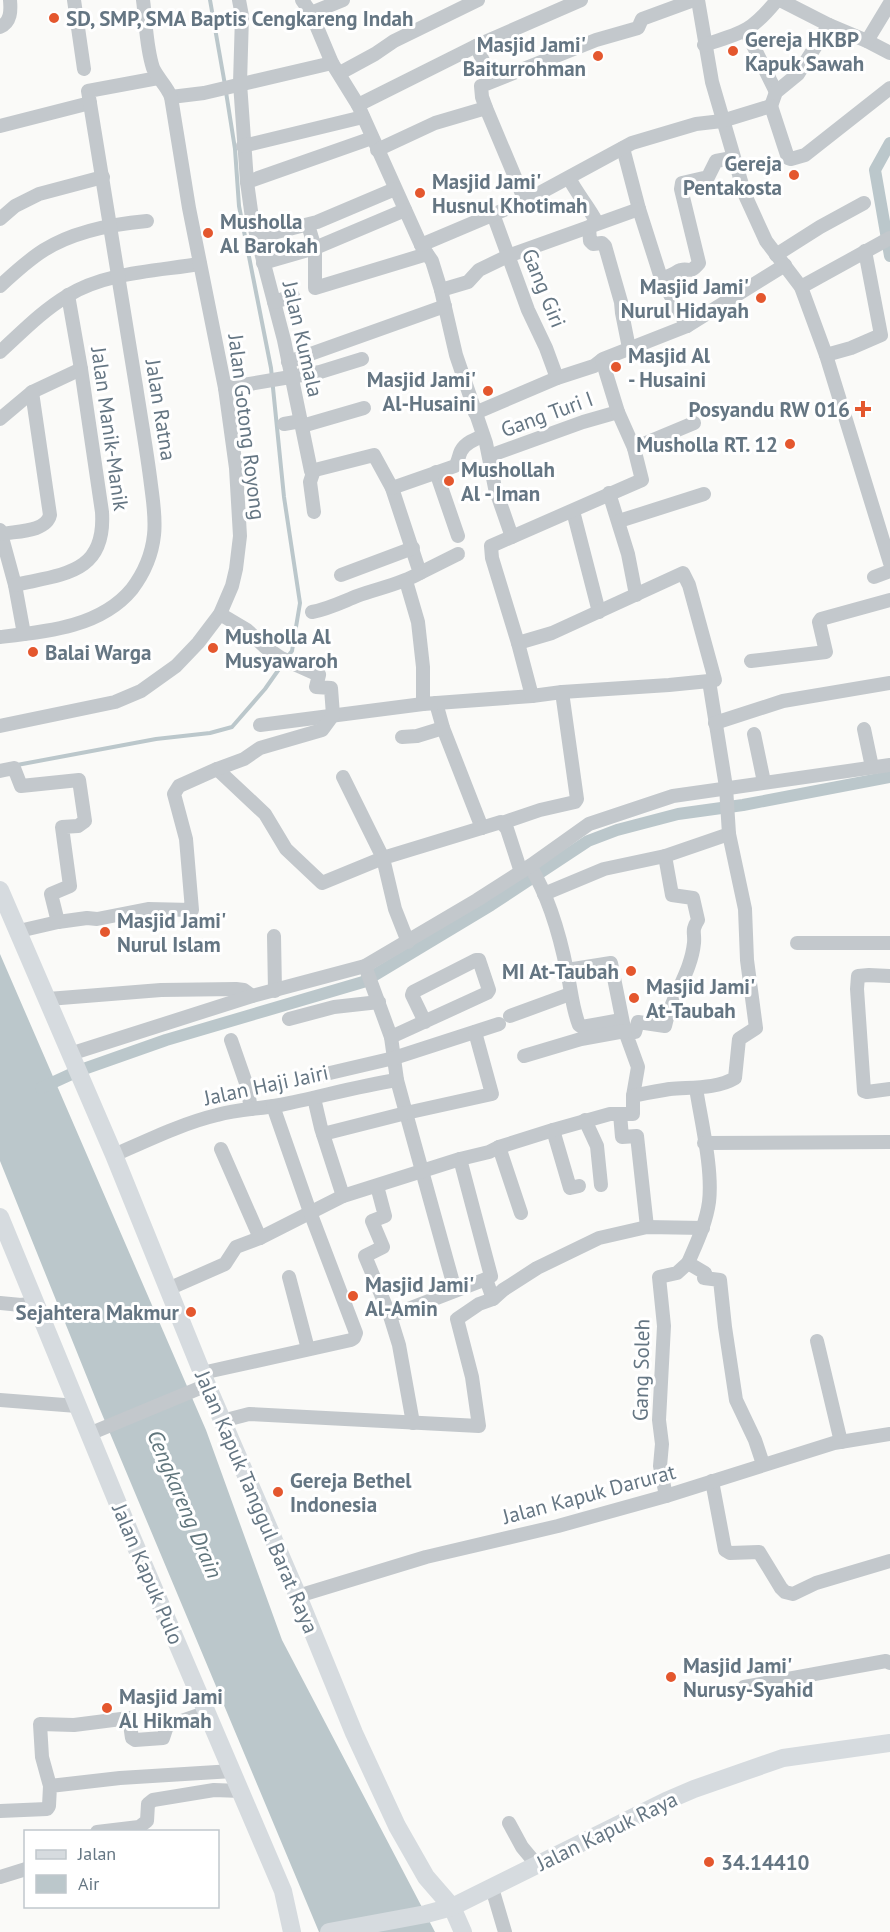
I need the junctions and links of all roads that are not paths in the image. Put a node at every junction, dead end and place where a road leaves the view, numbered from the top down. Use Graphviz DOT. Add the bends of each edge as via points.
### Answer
graph roads {
  1 [pos="10,0"];
  2 [pos="74,0"];
  3 [pos="142,0"];
  4 [pos="239,0"];
  5 [pos="302,0"];
  6 [pos="343,0"];
  7 [pos="478,0"];
  8 [pos="581,0"];
  9 [pos="696,0"];
  10 [pos="779,0"];
  11 [pos="882,0"];
  12 [pos="890,4"];
  13 [pos="311,13"];
  14 [pos="829,25"];
  15 [pos="0,27"];
  16 [pos="746,31"];
  17 [pos="867,41"];
  18 [pos="704,45"];
  19 [pos="476,46"];
  20 [pos="890,53"];
  21 [pos="486,67"];
  22 [pos="336,68"];
  23 [pos="84,69"];
  24 [pos="158,78"];
  25 [pos="239,84"];
  26 [pos="890,88"];
  27 [pos="776,92"];
  28 [pos="89,97"];
  29 [pos="171,97"];
  30 [pos="771,106"];
  31 [pos="486,108"];
  32 [pos="360,111"];
  33 [pos="722,121"];
  34 [pos="0,126"];
  35 [pos="375,144"];
  36 [pos="243,146"];
  37 [pos="623,148"];
  38 [pos="732,158"];
  39 [pos="103,177"];
  40 [pos="569,178"];
  41 [pos="247,182"];
  42 [pos="395,189"];
  43 [pos="525,201"];
  44 [pos="864,203"];
  45 [pos="639,208"];
  46 [pos="405,210"];
  47 [pos="493,214"];
  48 [pos="0,219"];
  49 [pos="147,220"];
  50 [pos="308,225"];
  51 [pos="593,225"];
  52 [pos="112,226"];
  53 [pos="257,237"];
  54 [pos="886,240"];
  55 [pos="315,248"];
  56 [pos="424,250"];
  57 [pos="866,251"];
  58 [pos="508,256"];
  59 [pos="781,260"];
  60 [pos="263,262"];
  61 [pos="200,264"];
  62 [pos="118,277"];
  63 [pos="661,278"];
  64 [pos="0,286"];
  65 [pos="801,287"];
  66 [pos="441,290"];
  67 [pos="68,295"];
  68 [pos="293,296"];
  69 [pos="274,302"];
  70 [pos="445,306"];
  71 [pos="687,326"];
  72 [pos="629,348"];
  73 [pos="0,352"];
  74 [pos="826,355"];
  75 [pos="362,359"];
  76 [pos="602,360"];
  77 [pos="288,362"];
  78 [pos="81,369"];
  79 [pos="557,378"];
  80 [pos="285,379"];
  81 [pos="225,388"];
  82 [pos="32,392"];
  83 [pos="364,408"];
  84 [pos="475,412"];
  85 [pos="618,412"];
  86 [pos="0,419"];
  87 [pos="694,423"];
  88 [pos="284,424"];
  89 [pos="301,424"];
  90 [pos="483,436"];
  91 [pos="634,448"];
  92 [pos="489,456"];
  93 [pos="312,471"];
  94 [pos="436,472"];
  95 [pos="392,488"];
  96 [pos="609,493"];
  97 [pos="704,494"];
  98 [pos="573,511"];
  99 [pos="314,512"];
  100 [pos="619,521"];
  101 [pos="1,532"];
  102 [pos="458,536"];
  103 [pos="512,537"];
  104 [pos="413,548"];
  105 [pos="458,554"];
  106 [pos="890,562"];
  107 [pos="890,571"];
  108 [pos="420,573"];
  109 [pos="341,575"];
  110 [pos="874,577"];
  111 [pos="406,581"];
  112 [pos="15,585"];
  113 [pos="636,595"];
  114 [pos="890,600"];
  115 [pos="312,612"];
  116 [pos="599,612"];
  117 [pos="220,614"];
  118 [pos="24,634"];
  119 [pos="0,637"];
  120 [pos="518,643"];
  121 [pos="751,662"];
  122 [pos="715,680"];
  123 [pos="890,683"];
  124 [pos="562,692"];
  125 [pos="532,696"];
  126 [pos="430,704"];
  127 [pos="333,715"];
  128 [pos="716,723"];
  129 [pos="260,725"];
  130 [pos="0,726"];
  131 [pos="443,728"];
  132 [pos="864,729"];
  133 [pos="754,734"];
  134 [pos="402,737"];
  135 [pos="890,765"];
  136 [pos="872,767"];
  137 [pos="217,769"];
  138 [pos="0,771"];
  139 [pos="343,777"];
  140 [pos="764,782"];
  141 [pos="726,792"];
  142 [pos="502,823"];
  143 [pos="482,828"];
  144 [pos="728,828"];
  145 [pos="665,856"];
  146 [pos="383,858"];
  147 [pos="529,871"];
  148 [pos="0,890"];
  149 [pos="543,893"];
  150 [pos="58,922"];
  151 [pos="19,931"];
  152 [pos="274,936"];
  153 [pos="408,942"];
  154 [pos="797,943"];
  155 [pos="890,943"];
  156 [pos="567,970"];
  157 [pos="366,971"];
  158 [pos="890,976"];
  159 [pos="275,991"];
  160 [pos="570,994"];
  161 [pos="252,996"];
  162 [pos="48,999"];
  163 [pos="379,1000"];
  164 [pos="289,1019"];
  165 [pos="425,1022"];
  166 [pos="624,1029"];
  167 [pos="475,1032"];
  168 [pos="391,1037"];
  169 [pos="231,1040"];
  170 [pos="524,1056"];
  171 [pos="72,1058"];
  172 [pos="394,1058"];
  173 [pos="317,1076"];
  174 [pos="398,1080"];
  175 [pos="696,1088"];
  176 [pos="890,1089"];
  177 [pos="633,1096"];
  178 [pos="314,1098"];
  179 [pos="273,1106"];
  180 [pos="251,1109"];
  181 [pos="406,1113"];
  182 [pos="620,1114"];
  183 [pos="585,1120"];
  184 [pos="553,1130"];
  185 [pos="323,1134"];
  186 [pos="890,1142"];
  187 [pos="704,1143"];
  188 [pos="499,1147"];
  189 [pos="221,1149"];
  190 [pos="114,1155"];
  191 [pos="460,1159"];
  192 [pos="422,1172"];
  193 [pos="600,1185"];
  194 [pos="377,1186"];
  195 [pos="579,1186"];
  196 [pos="343,1196"];
  197 [pos="310,1212"];
  198 [pos="521,1213"];
  199 [pos="0,1217"];
  200 [pos="647,1227"];
  201 [pos="703,1228"];
  202 [pos="260,1238"];
  203 [pos="688,1263"];
  204 [pos="289,1277"];
  205 [pos="486,1279"];
  206 [pos="168,1289"];
  207 [pos="455,1290"];
  208 [pos="493,1299"];
  209 [pos="0,1303"];
  210 [pos="36,1303"];
  211 [pos="390,1317"];
  212 [pos="817,1341"];
  213 [pos="308,1349"];
  214 [pos="202,1383"];
  215 [pos="0,1400"];
  216 [pos="77,1406"];
  217 [pos="222,1421"];
  218 [pos="413,1423"];
  219 [pos="95,1432"];
  220 [pos="890,1434"];
  221 [pos="841,1442"];
  222 [pos="764,1464"];
  223 [pos="712,1482"];
  224 [pos="666,1496"];
  225 [pos="890,1560"];
  226 [pos="298,1596"];
  227 [pos="890,1663"];
  228 [pos="744,1687"];
  229 [pos="207,1712"];
  230 [pos="890,1743"];
  231 [pos="233,1771"];
  232 [pos="50,1785"];
  233 [pos="241,1791"];
  234 [pos="0,1811"];
  235 [pos="509,1823"];
  236 [pos="114,1830"];
  237 [pos="537,1865"];
  238 [pos="24,1870"];
  239 [pos="0,1877"];
  240 [pos="492,1888"];
  241 [pos="452,1907"];
  242 [pos="292,1932"];
  243 [pos="329,1932"];
  244 [pos="463,1932"];
  245 [pos="505,1932"];
  1 -- 15 [label="street" via="10,18"];
  2 -- 23 [label="street"];
  3 -- 24 [label="street" via="150,55"];
  4 -- 25 [label="street, Jalan Kumala"];
  5 -- 13 [label="street"];
  6 -- 13 [label="street"];
  7 -- 22 [label="street" via="375,54"];
  8 -- 19 [label="street"];
  9 -- 18 [label="street"];
  9 -- 31 [label="street" via="642,20 638,28 596,40 482,86"];
  10 -- 14 [label="street"];
  10 -- 16 [label="street"];
  11 -- 12 [label="street"];
  12 -- 17 [label="street"];
  13 -- 22 [label="street"];
  14 -- 17 [label="street"];
  14 -- 27 [label="street" via="798,74"];
  16 -- 18 [label="street"];
  16 -- 27 [label="street"];
  17 -- 20 [label="street"];
  18 -- 33 [label="street"];
  19 -- 21 [label="street"];
  19 -- 32 [label="street"];
  22 -- 25 [label="street"];
  22 -- 32 [label="street"];
  24 -- 28 [label="street"];
  24 -- 29 [label="street"];
  25 -- 29 [label="street"];
  25 -- 36 [label="street, Jalan Kumala"];
  26 -- 30 [label="street" via="807,154 791,159"];
  27 -- 30 [label="street"];
  28 -- 34 [label="street"];
  28 -- 39 [label="street, Jalan Ratna"];
  29 -- 61 [label="street, Jalan Gotong Royong"];
  30 -- 33 [label="street"];
  31 -- 35 [label="street"];
  31 -- 43 [label="street"];
  32 -- 35 [label="street"];
  32 -- 36 [label="street"];
  33 -- 37 [label="street" via="696,124"];
  33 -- 38 [label="street"];
  35 -- 41 [label="street"];
  35 -- 42 [label="street"];
  36 -- 41 [label="street, Jalan Kumala"];
  37 -- 40 [label="street"];
  37 -- 45 [label="street"];
  38 -- 59 [label="street" via="758,227"];
  38 -- 63 [label="street" via="716,161 708,177 682,183 699,263 690,270"];
  39 -- 48 [label="street" via="27,199"];
  39 -- 52 [label="street, Jalan Ratna"];
  40 -- 43 [label="street"];
  40 -- 51 [label="street" via="588,206"];
  41 -- 53 [label="street, Jalan Kumala"];
  42 -- 46 [label="street"];
  42 -- 50 [label="street"];
  43 -- 47 [label="street"];
  44 -- 59 [label="street" via="820,227"];
  45 -- 51 [label="street"];
  45 -- 63 [label="street"];
  46 -- 55 [label="street"];
  46 -- 56 [label="street"];
  47 -- 56 [label="street"];
  47 -- 58 [label="street, Gang Giri"];
  49 -- 52 [label="street"];
  50 -- 53 [label="street"];
  50 -- 55 [label="street"];
  51 -- 58 [label="street"];
  51 -- 72 [label="street" via="591,241 605,246"];
  52 -- 62 [label="street, Jalan Ratna"];
  52 -- 64 [label="street" via="59,241"];
  53 -- 60 [label="street, Jalan Kumala"];
  54 -- 57 [label="street"];
  55 -- 56 [label="street" via="315,288"];
  55 -- 60 [label="street"];
  56 -- 66 [label="street" via="432,261"];
  57 -- 65 [label="street"];
  57 -- 74 [label="street" via="881,335"];
  58 -- 66 [label="street" via="479,270 468,282"];
  58 -- 79 [label="street, Gang Giri"];
  59 -- 65 [label="street"];
  59 -- 71 [label="street"];
  60 -- 69 [label="street, Jalan Kumala"];
  61 -- 62 [label="street"];
  61 -- 81 [label="street, Jalan Gotong Royong"];
  62 -- 67 [label="street"];
  62 -- 118 [label="street, Jalan Ratna" via="154,510 150,557 133,588 100,616"];
  63 -- 71 [label="street"];
  65 -- 74 [label="street"];
  66 -- 70 [label="street"];
  67 -- 73 [label="street"];
  67 -- 78 [label="street, Jalan Manik-Manik"];
  68 -- 69 [label="street"];
  69 -- 77 [label="street, Jalan Kumala"];
  70 -- 77 [label="street"];
  70 -- 84 [label="street"];
  71 -- 72 [label="street"];
  72 -- 76 [label="street"];
  74 -- 106 [label="street"];
  75 -- 80 [label="street"];
  76 -- 79 [label="street"];
  76 -- 85 [label="street"];
  77 -- 80 [label="street, Jalan Kumala"];
  78 -- 82 [label="street"];
  78 -- 112 [label="street, Jalan Manik-Manik" via="102,512 100,543 90,559 76,570"];
  79 -- 84 [label="street"];
  80 -- 81 [label="street"];
  80 -- 89 [label="street, Jalan Kumala"];
  81 -- 117 [label="street, Jalan Gotong Royong" via="240,536 234,578"];
  82 -- 86 [label="street"];
  82 -- 101 [label="street" via="50,515 47,523 39,527"];
  83 -- 89 [label="street"];
  84 -- 90 [label="street"];
  85 -- 91 [label="street"];
  85 -- 92 [label="street, Gang Turi I"];
  87 -- 91 [label="street"];
  88 -- 89 [label="street"];
  89 -- 93 [label="street, Jalan Kumala"];
  90 -- 92 [label="street"];
  90 -- 94 [label="street" via="466,445 456,466"];
  91 -- 96 [label="street" via="642,480"];
  92 -- 103 [label="street"];
  93 -- 95 [label="street" via="374,454"];
  93 -- 99 [label="street, Jalan Kumala"];
  94 -- 95 [label="street"];
  94 -- 102 [label="street"];
  95 -- 104 [label="street"];
  96 -- 98 [label="street"];
  96 -- 100 [label="street"];
  97 -- 100 [label="street"];
  98 -- 103 [label="street"];
  98 -- 116 [label="street"];
  100 -- 113 [label="street"];
  101 -- 112 [label="street"];
  103 -- 120 [label="street" via="491,546"];
  104 -- 108 [label="street"];
  104 -- 109 [label="street"];
  105 -- 108 [label="street"];
  107 -- 110 [label="street"];
  108 -- 111 [label="street"];
  111 -- 115 [label="street"];
  111 -- 126 [label="street" via="418,622"];
  112 -- 118 [label="street"];
  113 -- 116 [label="street"];
  113 -- 122 [label="street" via="683,573"];
  114 -- 121 [label="street" via="821,619 826,652"];
  116 -- 120 [label="street"];
  117 -- 127 [label="street" via="286,660 319,675 316,687 331,688"];
  117 -- 130 [label="street, Jalan Gotong Royong" via="187,655 141,692 115,702"];
  118 -- 119 [label="street, Jalan Ratna"];
  120 -- 125 [label="street"];
  123 -- 128 [label="street" via="783,701"];
  124 -- 125 [label="street"];
  124 -- 128 [label="street" via="709,681"];
  124 -- 142 [label="street" via="577,801"];
  125 -- 126 [label="street"];
  126 -- 127 [label="street"];
  126 -- 131 [label="street"];
  127 -- 129 [label="street"];
  127 -- 137 [label="street" via="322,730 260,748"];
  128 -- 141 [label="street"];
  131 -- 134 [label="street"];
  131 -- 143 [label="street"];
  132 -- 136 [label="street"];
  133 -- 140 [label="street"];
  135 -- 136 [label="street"];
  136 -- 140 [label="street"];
  137 -- 146 [label="street" via="265,814 286,849 322,883"];
  137 -- 150 [label="street" via="179,786 174,794 186,839 192,910 148,909"];
  138 -- 150 [label="street" via="14,768 21,786 79,780 85,821 78,826 62,827 70,886 51,894"];
  139 -- 146 [label="street"];
  140 -- 141 [label="street"];
  141 -- 144 [label="street"];
  141 -- 147 [label="street" via="673,796 589,824"];
  142 -- 143 [label="street"];
  142 -- 147 [label="street"];
  143 -- 146 [label="street"];
  144 -- 145 [label="street"];
  144 -- 175 [label="street" via="744,909 756,1028 739,1039 735,1078"];
  145 -- 149 [label="street" via="604,868"];
  145 -- 166 [label="street" via="672,895 693,898 698,921 693,928 694,943 665,1026 638,1022 635,1032"];
  146 -- 153 [label="street" via="395,909"];
  147 -- 149 [label="street"];
  147 -- 153 [label="street"];
  148 -- 151 [label="main road"];
  149 -- 156 [label="street"];
  150 -- 151 [label="street"];
  151 -- 162 [label="main road"];
  152 -- 159 [label="street"];
  153 -- 157 [label="street"];
  154 -- 155 [label="street"];
  156 -- 160 [label="street"];
  156 -- 166 [label="street" via="611,963"];
  157 -- 159 [label="street"];
  157 -- 163 [label="street"];
  158 -- 176 [label="street" via="858,976 856,989 864,1091"];
  159 -- 161 [label="street"];
  160 -- 166 [label="street" via="582,1027"];
  160 -- 167 [label="street"];
  161 -- 162 [label="street" via="236,989 161,990"];
  161 -- 171 [label="street"];
  162 -- 171 [label="main road"];
  163 -- 164 [label="street"];
  163 -- 168 [label="street"];
  165 -- 165 [label="street" via="487,993 479,960 413,992"];
  165 -- 168 [label="street"];
  166 -- 170 [label="street"];
  166 -- 177 [label="street" via="638,1067"];
  167 -- 172 [label="street"];
  167 -- 181 [label="street" via="492,1094"];
  168 -- 172 [label="street"];
  169 -- 180 [label="street"];
  171 -- 190 [label="main road, Jalan Kapuk Tanggul Barat Raya"];
  172 -- 173 [label="street"];
  172 -- 174 [label="street"];
  174 -- 178 [label="street, Jalan Haji Jairi"];
  174 -- 181 [label="street"];
  175 -- 177 [label="street"];
  175 -- 187 [label="street"];
  177 -- 182 [label="street" via="635,1112"];
  178 -- 179 [label="street, Jalan Haji Jairi"];
  178 -- 185 [label="street"];
  179 -- 180 [label="street, Jalan Haji Jairi"];
  179 -- 197 [label="street"];
  180 -- 190 [label="street, Jalan Haji Jairi" via="216,1115 159,1134"];
  181 -- 185 [label="street"];
  181 -- 192 [label="street"];
  182 -- 183 [label="street"];
  182 -- 200 [label="street" via="622,1137 637,1136"];
  183 -- 184 [label="street"];
  183 -- 193 [label="street" via="597,1146"];
  184 -- 188 [label="street"];
  184 -- 195 [label="street" via="570,1188"];
  185 -- 196 [label="street"];
  186 -- 187 [label="street"];
  187 -- 201 [label="street" via="709,1202"];
  188 -- 191 [label="street"];
  188 -- 198 [label="street"];
  189 -- 202 [label="street"];
  190 -- 206 [label="main road, Jalan Kapuk Tanggul Barat Raya"];
  191 -- 192 [label="street"];
  191 -- 205 [label="street" via="491,1276"];
  192 -- 194 [label="street"];
  192 -- 207 [label="street"];
  194 -- 196 [label="street"];
  194 -- 211 [label="street" via="385,1216 372,1221 383,1247 365,1256"];
  196 -- 197 [label="street"];
  197 -- 202 [label="street"];
  197 -- 213 [label="street" via="356,1333 351,1340"];
  199 -- 210 [label="main road, Jalan Kapuk Pulo"];
  200 -- 201 [label="street"];
  200 -- 208 [label="street" via="599,1238 537,1268"];
  201 -- 203 [label="street"];
  202 -- 206 [label="street" via="236,1247 225,1264"];
  203 -- 222 [label="street" via="705,1274 704,1278 720,1280 736,1400"];
  203 -- 224 [label="street, Gang Soleh" via="677,1273 659,1277 664,1326 660,1466"];
  204 -- 213 [label="street"];
  205 -- 207 [label="street"];
  205 -- 208 [label="street"];
  206 -- 214 [label="main road, Jalan Kapuk Tanggul Barat Raya"];
  207 -- 211 [label="street"];
  208 -- 218 [label="street" via="457,1319 480,1425"];
  209 -- 210 [label="street"];
  210 -- 216 [label="main road, Jalan Kapuk Pulo"];
  211 -- 218 [label="street"];
  212 -- 221 [label="street"];
  213 -- 214 [label="street"];
  214 -- 217 [label="main road, Jalan Kapuk Tanggul Barat Raya"];
  214 -- 219 [label="street"];
  215 -- 216 [label="street"];
  216 -- 219 [label="main road, Jalan Kapuk Pulo"];
  217 -- 218 [label="street" via="249,1414"];
  217 -- 226 [label="main road, Jalan Kapuk Tanggul Barat Raya"];
  219 -- 229 [label="main road, Jalan Kapuk Pulo"];
  220 -- 221 [label="street, Jalan Kapuk Darurat"];
  221 -- 222 [label="street, Jalan Kapuk Darurat"];
  222 -- 223 [label="street, Jalan Kapuk Darurat"];
  223 -- 224 [label="street, Jalan Kapuk Darurat"];
  223 -- 225 [label="street" via="725,1550 759,1552 785,1592 793,1594"];
  224 -- 226 [label="street, Jalan Kapuk Darurat" via="426,1557"];
  226 -- 241 [label="main road, Jalan Kapuk Tanggul Barat Raya" via="397,1826 426,1877"];
  227 -- 228 [label="street"];
  229 -- 231 [label="main road, Jalan Kapuk Pulo"];
  229 -- 232 [label="street" via="168,1726 163,1738 135,1740 129,1718 74,1725 40,1724 42,1757"];
  230 -- 237 [label="main road, Jalan Kapuk Raya" via="772,1761 666,1801"];
  231 -- 232 [label="street"];
  231 -- 233 [label="main road, Jalan Kapuk Pulo"];
  232 -- 234 [label="street" via="47,1809"];
  233 -- 236 [label="street" via="214,1790 153,1800 148,1804 147,1821 139,1827"];
  233 -- 242 [label="main road, Jalan Kapuk Pulo" via="283,1891"];
  235 -- 237 [label="street"];
  237 -- 240 [label="main road, Jalan Kapuk Raya"];
  238 -- 239 [label="street"];
  240 -- 241 [label="main road, Jalan Kapuk Raya"];
  240 -- 245 [label="street"];
  241 -- 243 [label="main road, Jalan Kapuk Raya"];
  241 -- 244 [label="main road, Jalan Kapuk Tanggul Barat Raya"];
}
